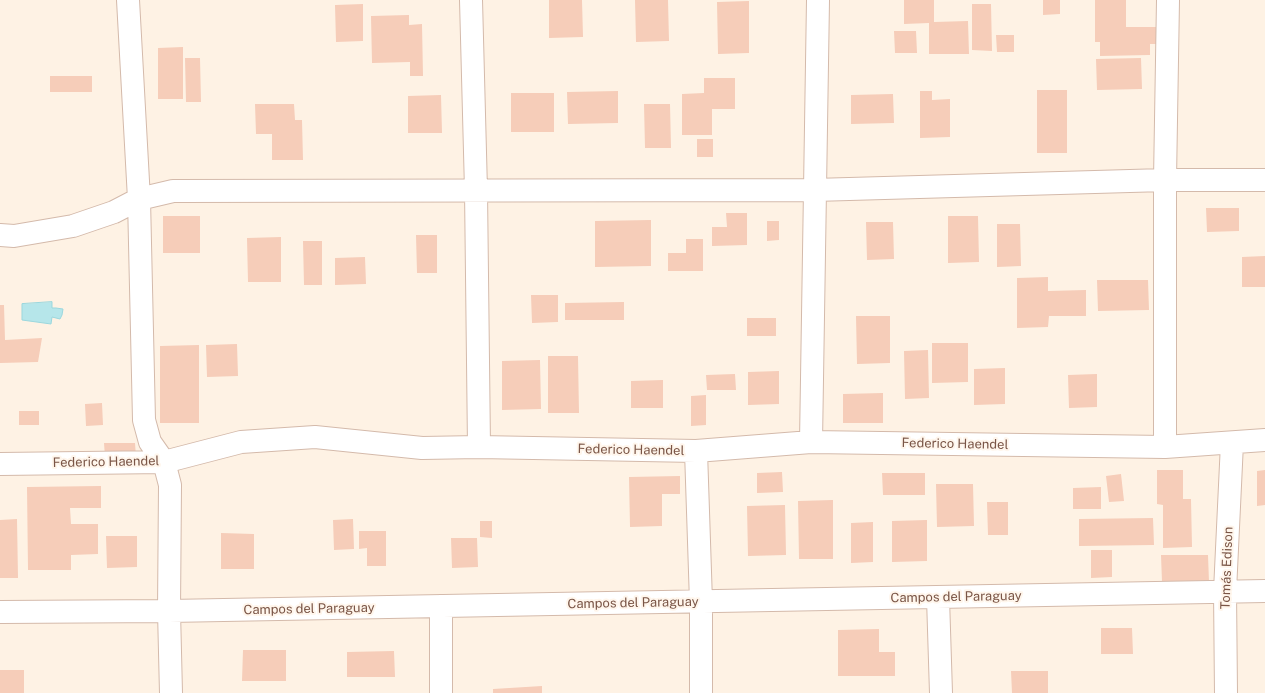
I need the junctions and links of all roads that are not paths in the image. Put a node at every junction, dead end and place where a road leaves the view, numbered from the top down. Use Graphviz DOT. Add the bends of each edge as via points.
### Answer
graph roads {
  1 [pos="128,0"];
  2 [pos="471,0"];
  3 [pos="818,0"];
  4 [pos="1168,0"];
  5 [pos="1165,180"];
  6 [pos="1265,180"];
  7 [pos="476,190"];
  8 [pos="814,190"];
  9 [pos="140,199"];
  10 [pos="0,235"];
  11 [pos="1265,440"];
  12 [pos="811,442"];
  13 [pos="1232,443"];
  14 [pos="479,447"];
  15 [pos="1165,447"];
  16 [pos="696,451"];
  17 [pos="164,462"];
  18 [pos="0,464"];
  19 [pos="1225,591"];
  20 [pos="1265,591"];
  21 [pos="938,598"];
  22 [pos="701,602"];
  23 [pos="441,606"];
  24 [pos="169,611"];
  25 [pos="0,612"];
  26 [pos="171,693"];
  27 [pos="441,693"];
  28 [pos="701,693"];
  29 [pos="941,693"];
  30 [pos="1226,693"];
  1 -- 9 [label="street"];
  2 -- 7 [label="street"];
  3 -- 8 [label="street"];
  4 -- 5 [label="street"];
  5 -- 6 [label="street"];
  5 -- 8 [label="street"];
  5 -- 15 [label="street"];
  7 -- 8 [label="street"];
  7 -- 9 [label="street" via="173,191"];
  7 -- 14 [label="street"];
  8 -- 12 [label="street"];
  9 -- 10 [label="street" via="114,212 73,226 14,236"];
  9 -- 17 [label="street" via="144,420 150,442"];
  11 -- 13 [label="street, Federico Haendel"];
  12 -- 15 [label="street, Federico Haendel"];
  12 -- 16 [label="street, Federico Haendel"];
  13 -- 15 [label="street, Federico Haendel"];
  13 -- 19 [label="street, Tomás Edison"];
  14 -- 16 [label="street, Federico Haendel"];
  14 -- 17 [label="street, Federico Haendel" via="422,448 315,438 241,442"];
  16 -- 22 [label="street"];
  17 -- 18 [label="street, Federico Haendel"];
  17 -- 24 [label="street" via="170,484"];
  19 -- 20 [label="street, Campos del Paraguay"];
  19 -- 21 [label="street, Campos del Paraguay"];
  19 -- 30 [label="street, Tomás Edison"];
  21 -- 22 [label="street, Campos del Paraguay"];
  21 -- 29 [label="street"];
  22 -- 23 [label="street, Campos del Paraguay"];
  22 -- 28 [label="street"];
  23 -- 24 [label="street, Campos del Paraguay"];
  23 -- 27 [label="street"];
  24 -- 25 [label="street, Campos del Paraguay"];
  24 -- 26 [label="street"];
}
